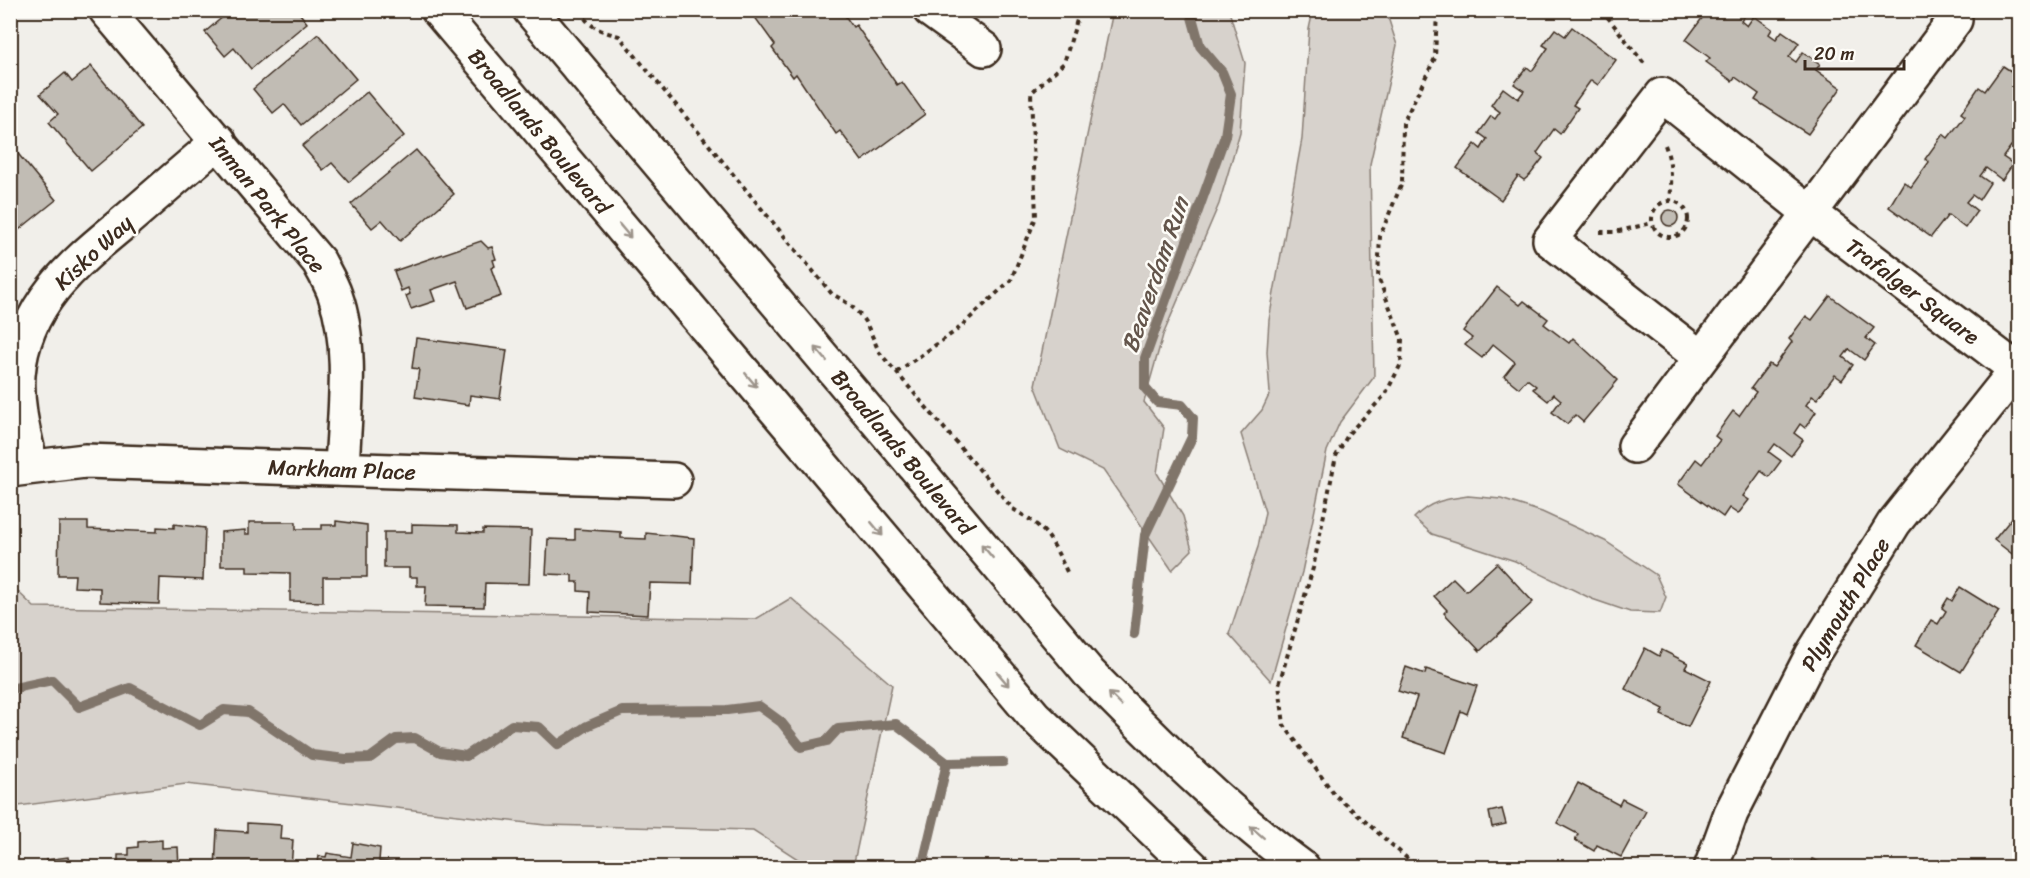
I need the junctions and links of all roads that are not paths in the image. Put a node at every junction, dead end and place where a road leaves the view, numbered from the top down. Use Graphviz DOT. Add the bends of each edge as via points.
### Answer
graph roads {
  1 [pos="106,10"];
  2 [pos="438,10"];
  3 [pos="530,10"];
  4 [pos="930,10"];
  5 [pos="1955,20"];
  6 [pos="984,49"];
  7 [pos="219,141"];
  8 [pos="1810,213"];
  9 [pos="1700,357"];
  10 [pos="2018,367"];
  11 [pos="1635,446"];
  12 [pos="21,467"];
  13 [pos="342,469"];
  14 [pos="674,480"];
  15 [pos="1193,867"];
  16 [pos="1303,867"];
  17 [pos="1711,867"];
  1 -- 7 [label="street, Inman Park Place"];
  2 -- 15 [label="street, Broadlands Boulevard, one-way" via="1034,716"];
  16 -- 3 [label="street, Broadlands Boulevard, one-way" via="1263,838 1179,764 1089,673"];
  4 -- 6 [label="street"];
  5 -- 8 [label="street"];
  7 -- 12 [label="street, Kisko Way" via="67,270 43,302 27,336 18,374"];
  7 -- 13 [label="street, Inman Park Place" via="319,262 335,293 344,328"];
  8 -- 9 [label="street"];
  8 -- 9 [label="street, Trafalger Square" via="1654,106 1562,224 1550,240"];
  8 -- 10 [label="street, Trafalger Square"];
  9 -- 11 [label="street"];
  10 -- 17 [label="street, Plymouth Place" via="1894,523 1812,655 1731,813"];
  12 -- 13 [label="street, Markham Place" via="85,461"];
  13 -- 14 [label="street, Markham Place"];
}
